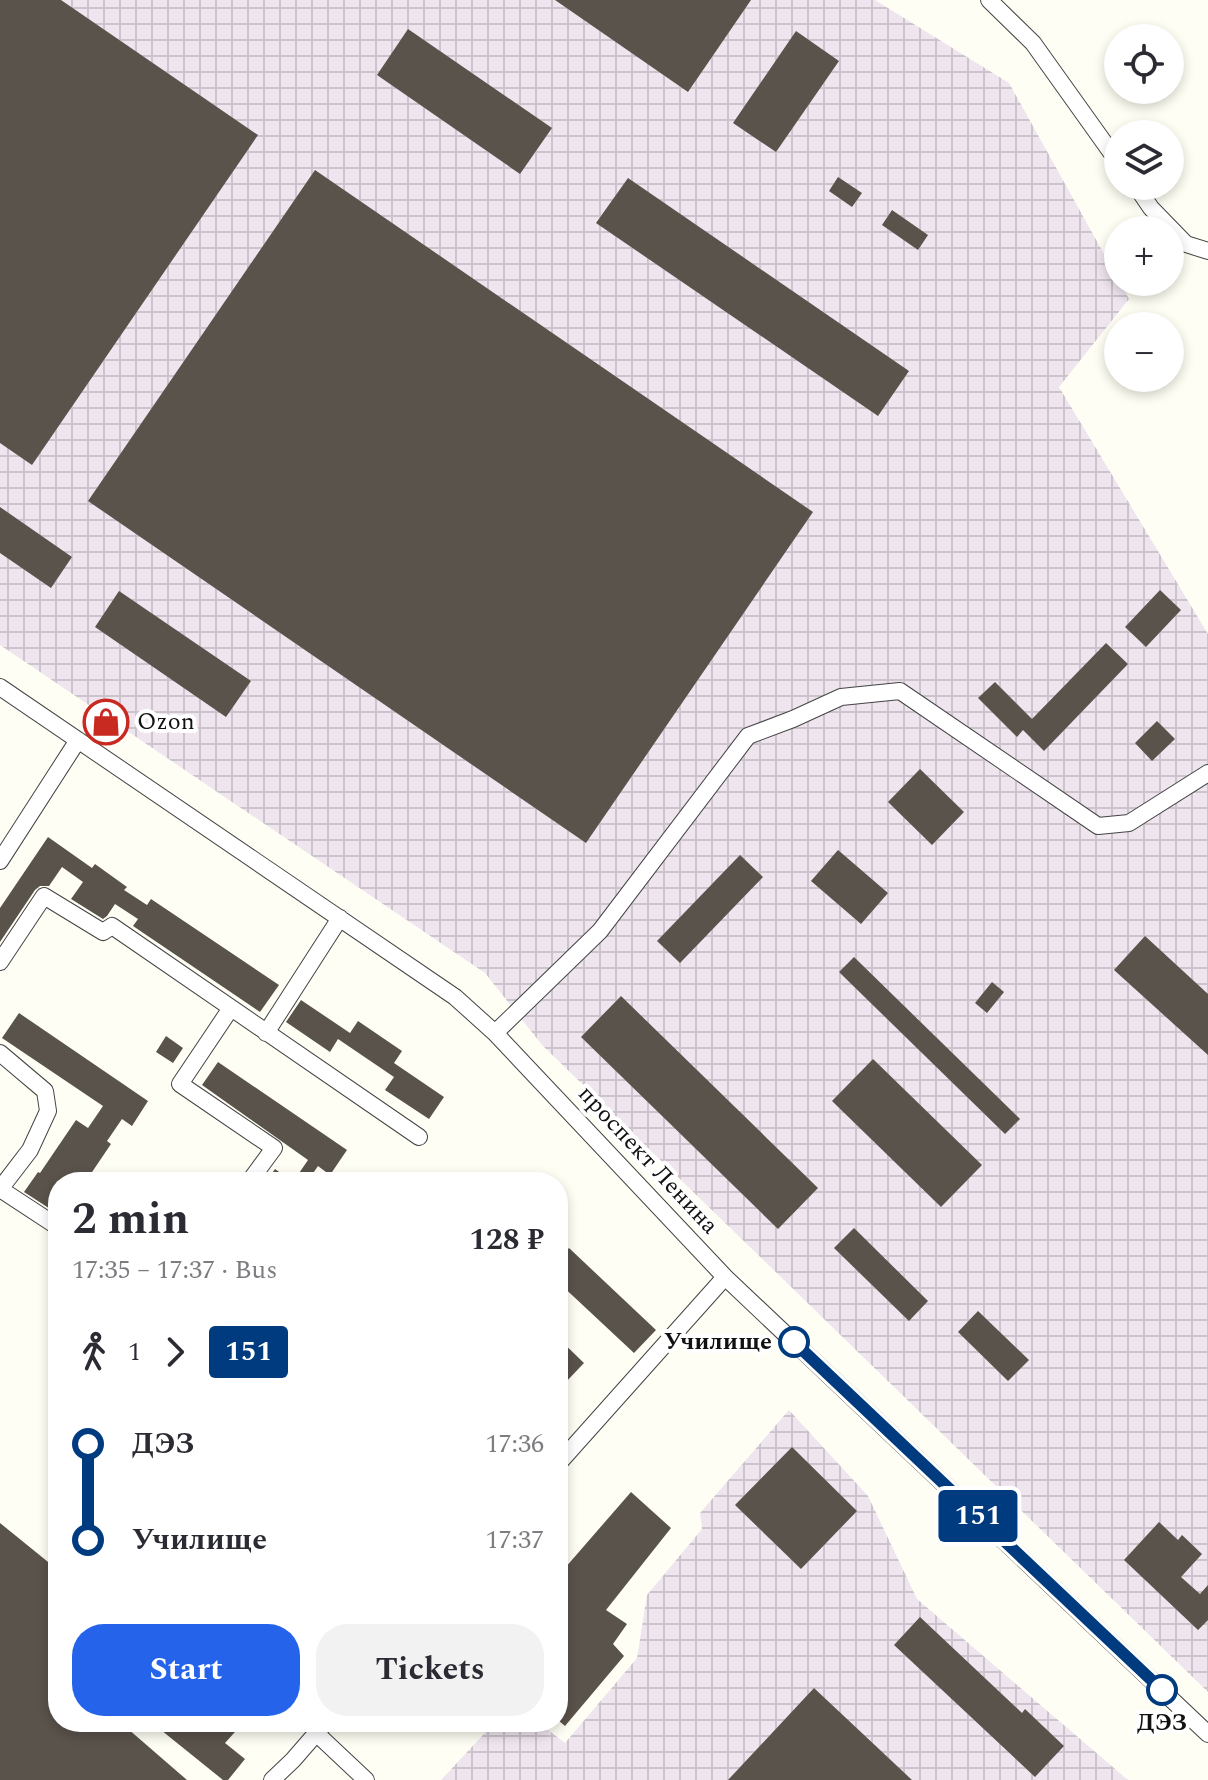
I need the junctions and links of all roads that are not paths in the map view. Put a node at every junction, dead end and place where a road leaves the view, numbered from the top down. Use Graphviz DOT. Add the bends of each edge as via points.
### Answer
graph roads {
  1 [pos="989,0"];
  2 [pos="1104,142"];
  3 [pos="1146,200"];
  4 [pos="1208,251"];
  5 [pos="0,687"];
  6 [pos="78,740"];
  7 [pos="1208,773"];
  8 [pos="0,861"];
  9 [pos="340,918"];
  10 [pos="0,962"];
  11 [pos="231,1008"];
  12 [pos="266,1033"];
  13 [pos="495,1033"];
  14 [pos="0,1053"];
  15 [pos="419,1137"];
  16 [pos="256,1172"];
  17 [pos="48,1220"];
  18 [pos="725,1277"];
  19 [pos="568,1453"];
  20 [pos="317,1732"];
  21 [pos="325,1732"];
  22 [pos="1208,1734"];
  23 [pos="272,1780"];
  24 [pos="366,1780"];
  1 -- 2 [label="street" via="1033,43"];
  3 -- 4 [label="street" via="1186,244"];
  5 -- 6 [label="street, проспект Ленина"];
  6 -- 8 [label="street"];
  6 -- 9 [label="street, проспект Ленина"];
  7 -- 13 [label="street" via="1129,823 1098,826 900,691 841,697 748,736 600,931"];
  9 -- 12 [label="street"];
  9 -- 13 [label="street, проспект Ленина" via="455,997"];
  10 -- 11 [label="street" via="44,896 103,932 112,926"];
  11 -- 12 [label="street"];
  11 -- 16 [label="street" via="180,1084 274,1148"];
  12 -- 15 [label="street"];
  13 -- 18 [label="street, проспект Ленина"];
  14 -- 17 [label="street" via="45,1091 48,1111 30,1150 0,1189"];
  18 -- 19 [label="street"];
  18 -- 22 [label="street, проспект Ленина"];
  20 -- 23 [label="street"];
  21 -- 24 [label="street"];
}
